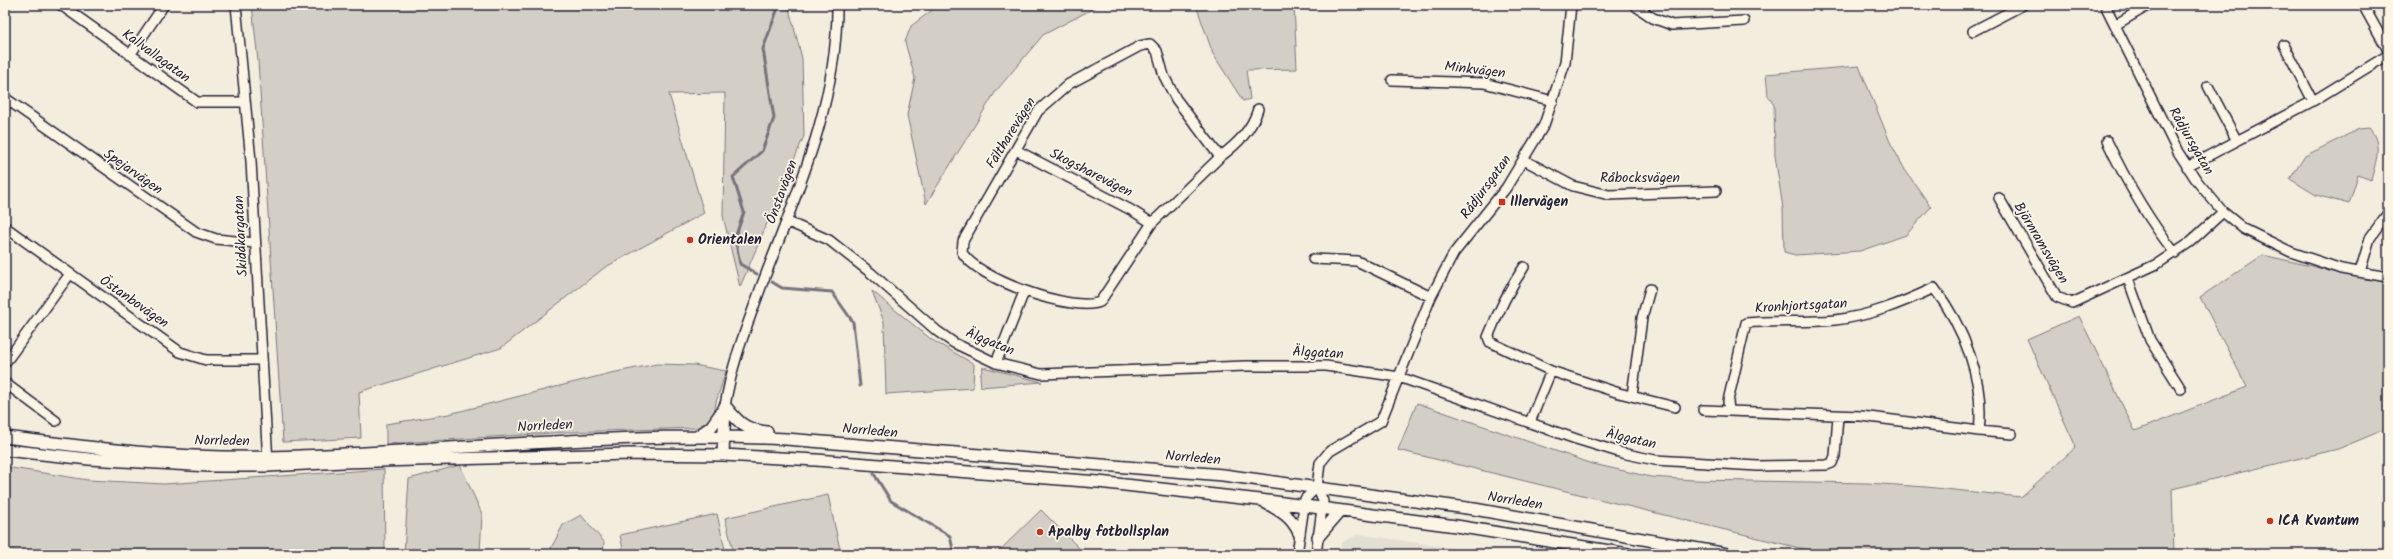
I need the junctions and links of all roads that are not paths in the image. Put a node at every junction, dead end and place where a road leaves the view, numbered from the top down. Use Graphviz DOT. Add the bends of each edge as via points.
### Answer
graph roads {
  1 [pos="61,5"];
  2 [pos="164,5"];
  3 [pos="236,5"];
  4 [pos="837,5"];
  5 [pos="1571,5"];
  6 [pos="1634,5"];
  7 [pos="2023,5"];
  8 [pos="2105,5"];
  9 [pos="2149,5"];
  10 [pos="2362,5"];
  11 [pos="1744,21"];
  12 [pos="2115,25"];
  13 [pos="1973,31"];
  14 [pos="2284,45"];
  15 [pos="2388,50"];
  16 [pos="130,55"];
  17 [pos="2388,55"];
  18 [pos="1392,80"];
  19 [pos="2208,86"];
  20 [pos="5,98"];
  21 [pos="1553,101"];
  22 [pos="2313,101"];
  23 [pos="244,102"];
  24 [pos="1258,109"];
  25 [pos="2107,141"];
  26 [pos="2237,141"];
  27 [pos="1016,150"];
  28 [pos="1220,156"];
  29 [pos="1524,160"];
  30 [pos="2187,167"];
  31 [pos="1716,191"];
  32 [pos="1999,198"];
  33 [pos="2223,212"];
  34 [pos="2388,213"];
  35 [pos="786,221"];
  36 [pos="1152,223"];
  37 [pos="5,228"];
  38 [pos="255,243"];
  39 [pos="2175,253"];
  40 [pos="1313,259"];
  41 [pos="1524,267"];
  42 [pos="2360,272"];
  43 [pos="70,274"];
  44 [pos="2388,277"];
  45 [pos="2128,279"];
  46 [pos="1650,289"];
  47 [pos="1024,292"];
  48 [pos="1431,297"];
  49 [pos="261,360"];
  50 [pos="5,363"];
  51 [pos="996,363"];
  52 [pos="1551,371"];
  53 [pos="1399,377"];
  54 [pos="5,383"];
  55 [pos="2181,388"];
  56 [pos="1632,396"];
  57 [pos="725,406"];
  58 [pos="1675,406"];
  59 [pos="1703,410"];
  60 [pos="1729,411"];
  61 [pos="1838,416"];
  62 [pos="56,421"];
  63 [pos="1530,422"];
  64 [pos="1979,431"];
  65 [pos="2012,434"];
  66 [pos="697,436"];
  67 [pos="725,436"];
  68 [pos="5,437"];
  69 [pos="786,440"];
  70 [pos="5,450"];
  71 [pos="723,455"];
  72 [pos="268,462"];
  73 [pos="1317,487"];
  74 [pos="1260,500"];
  75 [pos="1304,505"];
  76 [pos="1322,508"];
  77 [pos="1340,511"];
  78 [pos="1299,533"];
  79 [pos="1318,537"];
  80 [pos="1297,554"];
  81 [pos="1316,554"];
  82 [pos="1628,554"];
  83 [pos="1727,554"];
  1 -- 16 [label="street, Kallvallagatan"];
  2 -- 16 [label="street"];
  3 -- 23 [label="street, Skidåkargatan"];
  4 -- 35 [label="street, Önstavägen" via="829,84 820,126"];
  5 -- 21 [label="street, Rådjursgatan" via="1565,63"];
  6 -- 11 [label="street" via="1653,18 1672,25"];
  7 -- 13 [label="street"];
  8 -- 12 [label="street, Rådjursgatan"];
  9 -- 12 [label="street"];
  10 -- 15 [label="street"];
  12 -- 30 [label="street, Rådjursgatan"];
  14 -- 22 [label="street"];
  16 -- 23 [label="street, Kallvallagatan" via="197,102"];
  17 -- 22 [label="street"];
  18 -- 21 [label="street, Minkvägen" via="1457,80 1484,83"];
  19 -- 26 [label="street"];
  20 -- 38 [label="street, Spejarvägen" via="196,232 216,239"];
  21 -- 29 [label="street, Rådjursgatan" via="1544,125"];
  22 -- 26 [label="street"];
  23 -- 38 [label="street, Skidåkargatan" via="251,161"];
  24 -- 28 [label="street, Fältharevägen" via="1244,135"];
  25 -- 39 [label="street" via="2138,200"];
  26 -- 30 [label="street"];
  27 -- 28 [label="street, Fältharevägen" via="1038,111 1048,100 1069,84 1118,57 1150,44 1157,51 1164,76 1176,99"];
  27 -- 36 [label="street, Skogsharevägen"];
  27 -- 47 [label="street, Fältharevägen" via="971,225 963,241 962,252 970,263 983,272"];
  28 -- 36 [label="street, Fältharevägen"];
  29 -- 31 [label="street, Råbocksvägen" via="1572,186 1596,193 1609,195"];
  29 -- 48 [label="street, Rådjursgatan" via="1506,188 1454,253"];
  30 -- 33 [label="street, Rådjursgatan"];
  32 -- 45 [label="street, Björnramsvägen" via="2057,297 2065,302 2076,303"];
  33 -- 39 [label="street, Björnramsvägen"];
  33 -- 42 [label="street, Rådjursgatan" via="2244,229 2274,245 2316,262"];
  34 -- 42 [label="street" via="2370,238"];
  35 -- 51 [label="street, Älggatan" via="829,240 871,273 936,331 954,343"];
  35 -- 57 [label="street, Önstavägen" via="734,360"];
  36 -- 47 [label="street, Fältharevägen" via="1100,302 1083,303"];
  37 -- 43 [label="street, Östanbovägen"];
  38 -- 49 [label="street, Skidåkargatan"];
  39 -- 45 [label="street, Björnramsvägen"];
  40 -- 48 [label="street" via="1356,261"];
  41 -- 52 [label="street" via="1510,287 1488,337 1490,342"];
  42 -- 44 [label="street, Rådjursgatan"];
  43 -- 49 [label="street, Östanbovägen" via="180,352 206,360"];
  43 -- 50 [label="street"];
  45 -- 55 [label="street" via="2150,340"];
  46 -- 56 [label="street" via="1642,318"];
  47 -- 51 [label="street"];
  48 -- 53 [label="street, Rådjursgatan"];
  49 -- 72 [label="street, Skidåkargatan"];
  51 -- 53 [label="street, Älggatan" via="1042,374 1326,366"];
  52 -- 56 [label="street"];
  52 -- 63 [label="street"];
  53 -- 63 [label="street, Älggatan"];
  53 -- 73 [label="street, Rådjursgatan" via="1381,421 1330,451 1320,463"];
  54 -- 62 [label="street"];
  56 -- 58 [label="street"];
  57 -- 66 [label="main road" via="711,428"];
  57 -- 67 [label="main road"];
  57 -- 69 [label="main road" via="741,425 756,431 776,433"];
  59 -- 60 [label="street"];
  60 -- 61 [label="street"];
  60 -- 64 [label="street, Kronhjortsgatan" via="1728,400 1746,323 1835,320 1857,316 1891,307 1934,288 1955,323 1972,362 1981,397"];
  61 -- 63 [label="street, Älggatan" via="1835,456 1832,463 1827,466 1758,466 1655,460 1622,453"];
  61 -- 64 [label="street" via="1861,416"];
  64 -- 65 [label="street"];
  66 -- 67 [label="main road, Norrleden"];
  66 -- 72 [label="main road, Norrleden" via="570,440"];
  67 -- 69 [label="main road, Norrleden"];
  67 -- 71 [label="main road"];
  68 -- 72 [label="main road, Norrleden" via="128,453"];
  69 -- 73 [label="main road, Norrleden" via="1118,466"];
  70 -- 72 [label="main road, Norrleden" via="111,460"];
  71 -- 72 [label="main road, Norrleden" via="572,455"];
  71 -- 74 [label="main road, Norrleden" via="1098,482"];
  73 -- 75 [label="street" via="1305,499"];
  73 -- 76 [label="street" via="1323,501"];
  73 -- 83 [label="main road, Norrleden" via="1585,527"];
  74 -- 75 [label="main road, Norrleden"];
  74 -- 78 [label="main road" via="1285,514 1294,522"];
  75 -- 76 [label="main road, Norrleden"];
  75 -- 78 [label="street"];
  76 -- 77 [label="main road, Norrleden"];
  76 -- 79 [label="street"];
  77 -- 79 [label="main road"];
  77 -- 82 [label="main road, Norrleden" via="1526,536"];
  78 -- 80 [label="street"];
  79 -- 81 [label="street"];
}
